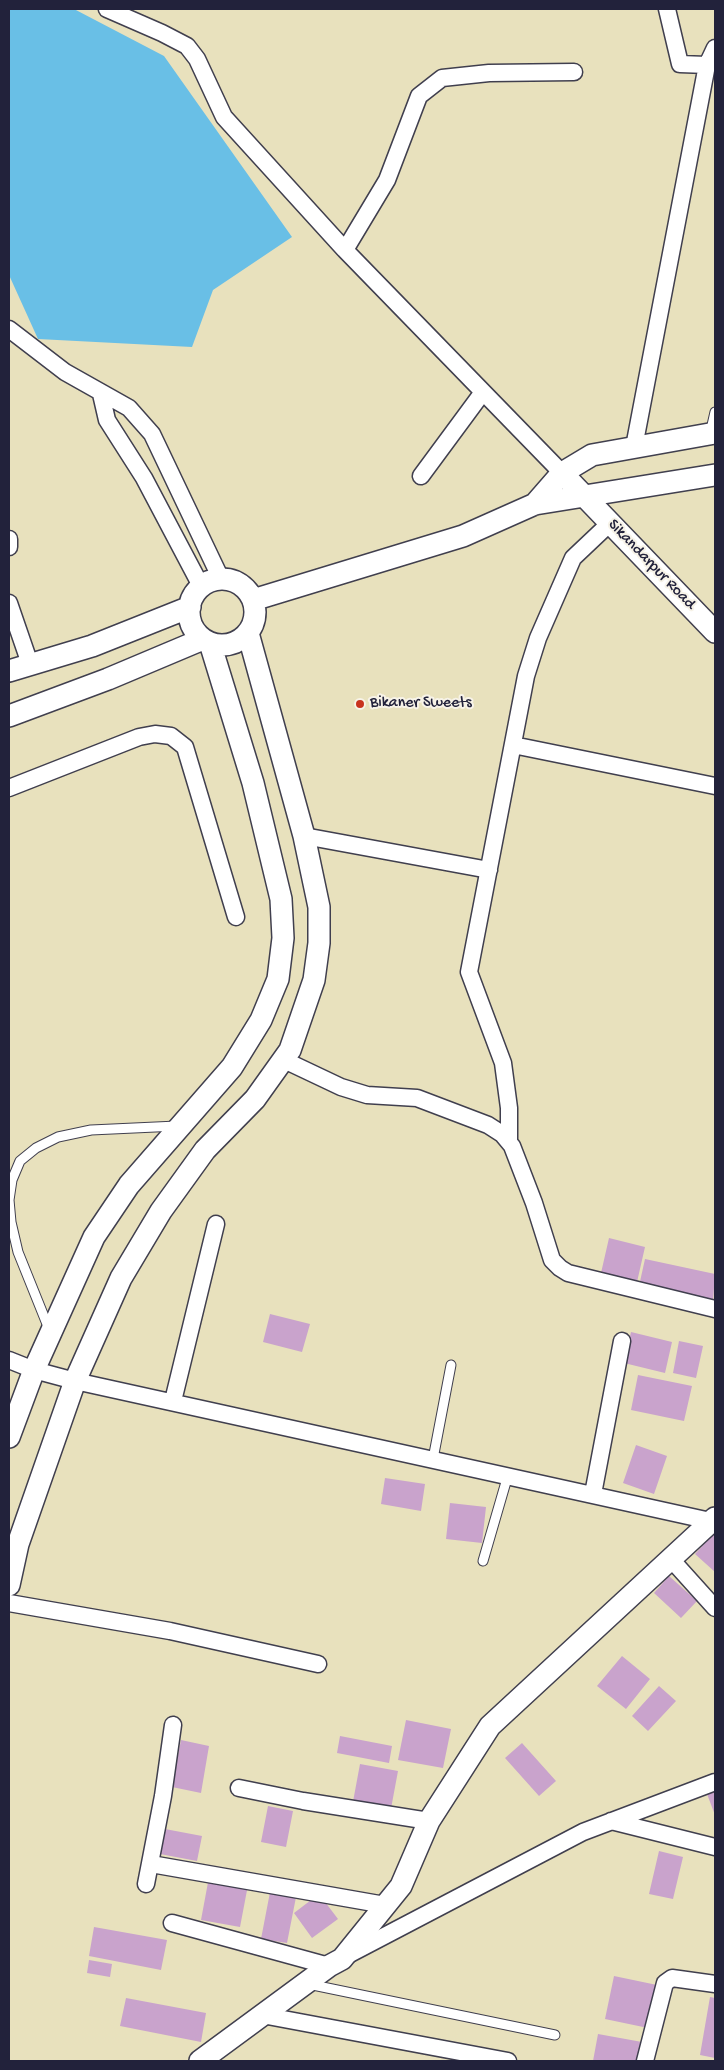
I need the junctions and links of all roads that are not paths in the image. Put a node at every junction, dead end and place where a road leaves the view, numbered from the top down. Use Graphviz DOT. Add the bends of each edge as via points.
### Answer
graph roads {
  1 [pos="108,9"];
  2 [pos="667,9"];
  3 [pos="715,48"];
  4 [pos="707,65"];
  5 [pos="574,72"];
  6 [pos="345,250"];
  7 [pos="9,329"];
  8 [pos="483,392"];
  9 [pos="101,394"];
  10 [pos="715,412"];
  11 [pos="713,433"];
  12 [pos="634,446"];
  13 [pos="562,473"];
  14 [pos="715,475"];
  15 [pos="422,476"];
  16 [pos="587,498"];
  17 [pos="536,504"];
  18 [pos="610,523"];
  19 [pos="9,539"];
  20 [pos="9,547"];
  21 [pos="211,582"];
  22 [pos="253,600"];
  23 [pos="9,603"];
  24 [pos="190,607"];
  25 [pos="715,632"];
  26 [pos="248,633"];
  27 [pos="207,641"];
  28 [pos="30,664"];
  29 [pos="9,671"];
  30 [pos="9,716"];
  31 [pos="513,746"];
  32 [pos="715,786"];
  33 [pos="9,788"];
  34 [pos="304,836"];
  35 [pos="489,870"];
  36 [pos="236,917"];
  37 [pos="284,1060"];
  38 [pos="180,1126"];
  39 [pos="508,1142"];
  40 [pos="216,1224"];
  41 [pos="715,1309"];
  42 [pos="51,1334"];
  43 [pos="622,1342"];
  44 [pos="9,1360"];
  45 [pos="451,1365"];
  46 [pos="34,1370"];
  47 [pos="75,1381"];
  48 [pos="173,1401"];
  49 [pos="9,1437"];
  50 [pos="433,1459"];
  51 [pos="508,1475"];
  52 [pos="593,1494"];
  53 [pos="714,1520"];
  54 [pos="670,1558"];
  55 [pos="483,1561"];
  56 [pos="9,1585"];
  57 [pos="9,1603"];
  58 [pos="715,1608"];
  59 [pos="318,1664"];
  60 [pos="173,1725"];
  61 [pos="715,1782"];
  62 [pos="239,1788"];
  63 [pos="429,1821"];
  64 [pos="612,1821"];
  65 [pos="715,1847"];
  66 [pos="151,1864"];
  67 [pos="146,1884"];
  68 [pos="385,1905"];
  69 [pos="172,1922"];
  70 [pos="335,1962"];
  71 [pos="305,1983"];
  72 [pos="715,1984"];
  73 [pos="262,2015"];
  74 [pos="555,2035"];
  75 [pos="200,2061"];
  76 [pos="508,2061"];
  77 [pos="645,2061"];
  1 -- 6 [label="street" via="187,46 197,59 224,117"];
  2 -- 4 [label="street" via="680,64"];
  3 -- 4 [label="street"];
  4 -- 12 [label="street"];
  5 -- 6 [label="street" via="489,73 442,78 419,96 387,180"];
  6 -- 8 [label="street"];
  7 -- 9 [label="street" via="65,372"];
  8 -- 13 [label="street"];
  8 -- 15 [label="street"];
  9 -- 21 [label="street" via="107,420"];
  9 -- 21 [label="street" via="129,408 152,434"];
  10 -- 11 [label="lane"];
  11 -- 12 [label="street"];
  12 -- 13 [label="street" via="592,455"];
  13 -- 16 [label="street, Sikandarpur Road"];
  13 -- 17 [label="street"];
  14 -- 16 [label="street"];
  16 -- 17 [label="street"];
  16 -- 18 [label="street, Sikandarpur Road"];
  17 -- 22 [label="street" via="463,536"];
  18 -- 25 [label="street, Sikandarpur Road"];
  18 -- 31 [label="street" via="573,558 526,676"];
  19 -- 20 [label="street"];
  21 -- 22 [label="street" via="241,585"];
  21 -- 24 [label="street" via="196,592"];
  22 -- 26 [label="street" via="255,619"];
  23 -- 28 [label="street"];
  24 -- 27 [label="street" via="192,625"];
  24 -- 28 [label="street" via="92,646"];
  26 -- 27 [label="street" via="234,643 218,645"];
  26 -- 34 [label="street"];
  27 -- 30 [label="street"];
  27 -- 38 [label="street" via="253,784 281,899 282,938 278,979 261,1020 232,1067"];
  28 -- 29 [label="street"];
  31 -- 32 [label="street"];
  31 -- 35 [label="street"];
  33 -- 36 [label="street" via="139,737 171,736 185,747"];
  34 -- 35 [label="street"];
  34 -- 37 [label="street" via="319,907 319,943 314,980"];
  35 -- 39 [label="street" via="469,972 503,1063 509,1108"];
  37 -- 39 [label="street" via="341,1087 367,1095 417,1098 439,1104 488,1125"];
  37 -- 47 [label="street" via="255,1099 205,1150 161,1210 121,1278"];
  38 -- 42 [label="street" via="129,1185 94,1237"];
  38 -- 42 [label="lane" via="90,1130 58,1137 20,1161 12,1180 9,1200 11,1222 18,1252"];
  39 -- 41 [label="street" via="534,1203 552,1260 560,1268 568,1274"];
  40 -- 48 [label="street"];
  42 -- 46 [label="street"];
  43 -- 52 [label="street"];
  44 -- 46 [label="street"];
  45 -- 50 [label="lane"];
  46 -- 47 [label="street"];
  46 -- 49 [label="street"];
  47 -- 48 [label="street"];
  47 -- 56 [label="street" via="20,1535"];
  48 -- 50 [label="street"];
  50 -- 51 [label="street"];
  51 -- 52 [label="street"];
  51 -- 55 [label="lane"];
  52 -- 53 [label="street"];
  53 -- 54 [label="street"];
  54 -- 58 [label="street"];
  54 -- 63 [label="street" via="490,1726"];
  57 -- 59 [label="street" via="170,1631"];
  60 -- 66 [label="street"];
  61 -- 64 [label="street"];
  62 -- 63 [label="street"];
  63 -- 68 [label="street" via="401,1886"];
  64 -- 65 [label="street"];
  64 -- 70 [label="street" via="583,1832"];
  66 -- 67 [label="street"];
  66 -- 68 [label="street"];
  68 -- 70 [label="street"];
  69 -- 70 [label="street"];
  70 -- 71 [label="street"];
  71 -- 73 [label="street"];
  71 -- 74 [label="lane"];
  72 -- 77 [label="street" via="672,1978 665,1983"];
  73 -- 75 [label="street"];
  73 -- 76 [label="street"];
}
